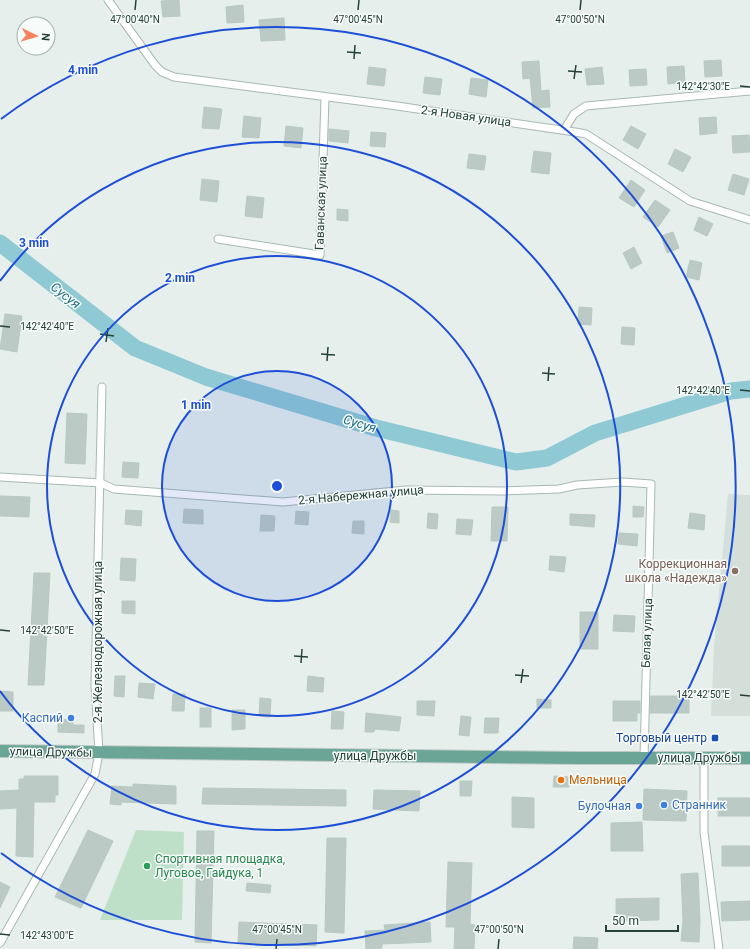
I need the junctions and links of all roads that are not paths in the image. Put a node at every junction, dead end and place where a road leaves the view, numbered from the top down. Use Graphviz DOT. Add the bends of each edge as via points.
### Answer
graph roads {
  1 [pos="108,0"];
  2 [pos="750,91"];
  3 [pos="325,97"];
  4 [pos="564,130"];
  5 [pos="750,220"];
  6 [pos="218,240"];
  7 [pos="102,387"];
  8 [pos="0,477"];
  9 [pos="101,483"];
  10 [pos="651,484"];
  11 [pos="0,751"];
  12 [pos="99,753"];
  13 [pos="644,758"];
  14 [pos="704,758"];
  15 [pos="750,758"];
  16 [pos="0,944"];
  17 [pos="719,949"];
  1 -- 3 [label="street, 2-я Новая улица" via="144,52 162,72 174,77 206,82"];
  2 -- 4 [label="street" via="586,106 574,114"];
  3 -- 4 [label="street, 2-я Новая улица"];
  3 -- 6 [label="street, Гаванская улица" via="320,255"];
  4 -- 5 [label="street, 2-я Новая улица" via="586,134 690,201"];
  7 -- 9 [label="street, 2-я Железнодорожная улица"];
  8 -- 9 [label="street, 2-я Набережная улица"];
  9 -- 10 [label="street, 2-я Набережная улица" via="114,489 283,502 406,490 503,491 559,489 577,485 623,482"];
  9 -- 12 [label="street, 2-я Железнодорожная улица" via="95,685"];
  10 -- 13 [label="street, Белая улица"];
  11 -- 12 [label="main road, улица Дружбы"];
  12 -- 13 [label="main road, улица Дружбы"];
  12 -- 16 [label="street, 2-я Железнодорожная улица" via="95,774"];
  13 -- 14 [label="main road, улица Дружбы"];
  14 -- 15 [label="main road, улица Дружбы"];
  14 -- 17 [label="street" via="704,832"];
}
